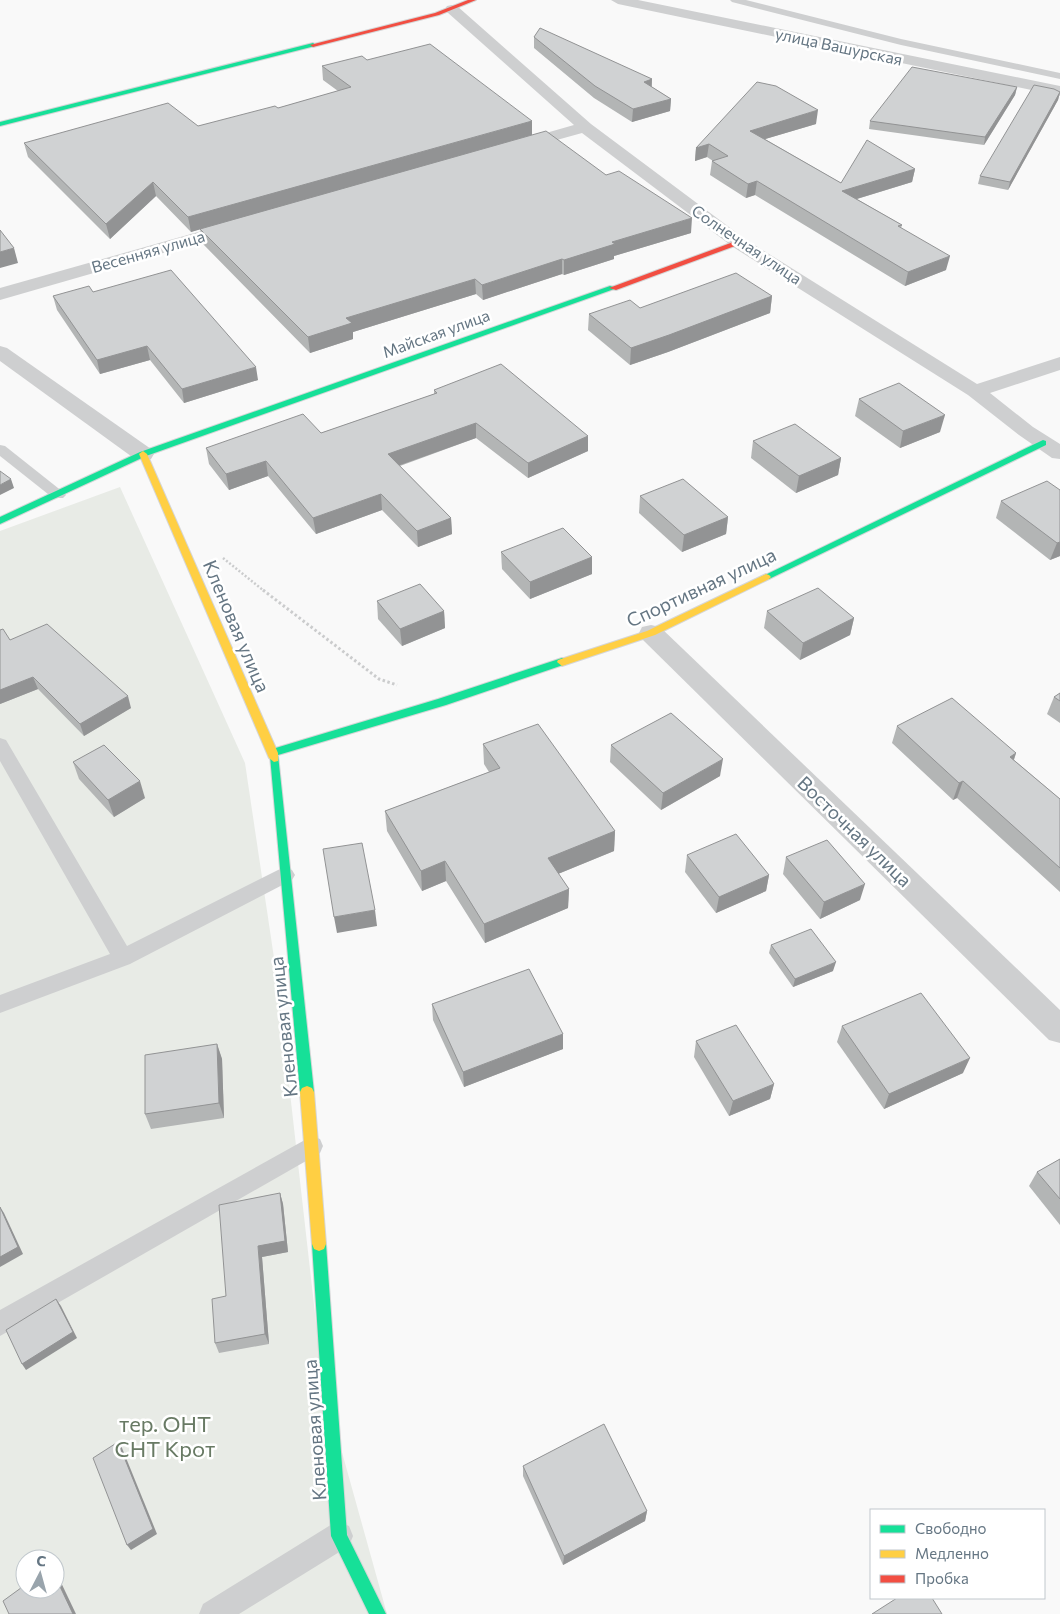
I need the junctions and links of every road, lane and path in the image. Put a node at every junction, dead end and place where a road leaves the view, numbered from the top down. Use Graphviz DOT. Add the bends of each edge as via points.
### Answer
graph roads {
  1 [pos="473,0"];
  2 [pos="618,0"];
  3 [pos="735,0"];
  4 [pos="452,9"];
  5 [pos="1060,76"];
  6 [pos="1060,91"];
  7 [pos="0,124"];
  8 [pos="585,127"];
  9 [pos="499,151"];
  10 [pos="249,222"];
  11 [pos="739,243"];
  12 [pos="0,294"];
  13 [pos="0,352"];
  14 [pos="1060,363"];
  15 [pos="975,391"];
  16 [pos="1043,443"];
  17 [pos="0,449"];
  18 [pos="1060,453"];
  19 [pos="143,454"];
  20 [pos="58,495"];
  21 [pos="0,522"];
  22 [pos="219,553"];
  23 [pos="651,633"];
  24 [pos="442,702"];
  25 [pos="0,745"];
  26 [pos="273,753"];
  27 [pos="285,876"];
  28 [pos="123,958"];
  29 [pos="0,1004"];
  30 [pos="1060,1030"];
  31 [pos="312,1146"];
  32 [pos="0,1324"];
  33 [pos="339,1536"];
  34 [pos="212,1614"];
  35 [pos="378,1614"];
  1 -- 4 [label="street"];
  2 -- 6 [label="street, улица Вашурская"];
  3 -- 5 [label="lane" via="901,42"];
  4 -- 7 [label="street"];
  4 -- 8 [label="street, Солнечная улица"];
  8 -- 9 [label="street"];
  8 -- 11 [label="street, Солнечная улица"];
  10 -- 12 [label="street, Весенняя улица"];
  11 -- 15 [label="street, Солнечная улица"];
  11 -- 19 [label="street, Майская улица"];
  13 -- 19 [label="street"];
  14 -- 15 [label="street"];
  15 -- 16 [label="street, Солнечная улица"];
  16 -- 18 [label="street, Солнечная улица"];
  16 -- 23 [label="street, Спортивная улица"];
  17 -- 20 [label="lane"];
  19 -- 20 [label="street, Майская улица"];
  19 -- 26 [label="street, Кленовая улица"];
  20 -- 21 [label="street, Майская улица"];
  22 -- 24 [label="path" via="300,620 379,678"];
  23 -- 24 [label="street, Спортивная улица"];
  23 -- 30 [label="street, Восточная улица"];
  24 -- 26 [label="street, Спортивная улица"];
  25 -- 28 [label="lane"];
  26 -- 27 [label="street, Кленовая улица"];
  27 -- 28 [label="lane"];
  27 -- 31 [label="street, Кленовая улица"];
  28 -- 29 [label="lane"];
  31 -- 32 [label="lane"];
  31 -- 33 [label="street, Кленовая улица"];
  33 -- 34 [label="lane"];
  33 -- 35 [label="street, Кленовая улица"];
}
